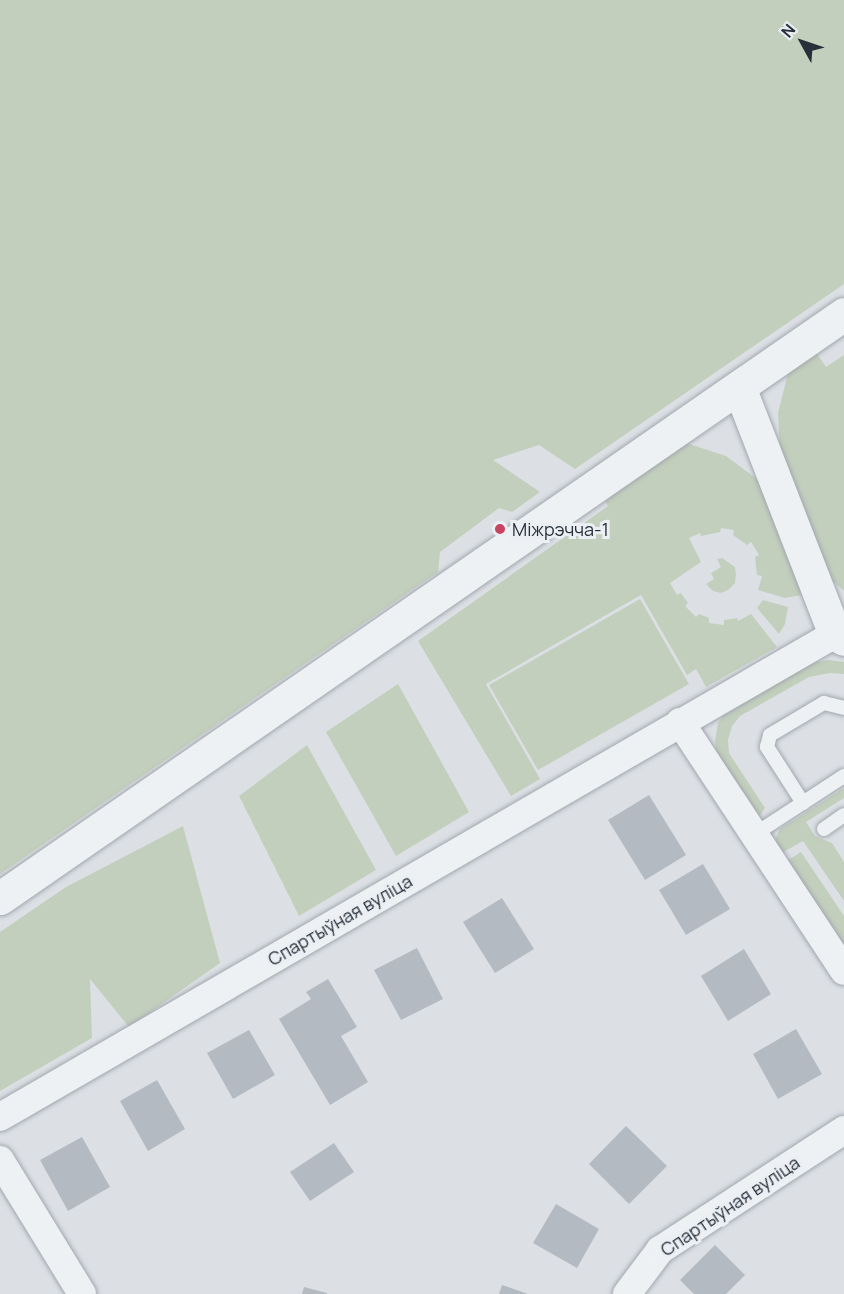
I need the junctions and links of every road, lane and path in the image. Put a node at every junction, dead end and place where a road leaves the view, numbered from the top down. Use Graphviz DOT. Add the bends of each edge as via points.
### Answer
graph roads {
  1 [pos="844,314"];
  2 [pos="739,387"];
  3 [pos="840,637"];
  4 [pos="844,708"];
  5 [pos="680,722"];
  6 [pos="844,776"];
  7 [pos="802,803"];
  8 [pos="844,815"];
  9 [pos="824,829"];
  10 [pos="755,834"];
  11 [pos="0,898"];
  12 [pos="844,971"];
  13 [pos="0,1117"];
  14 [pos="844,1130"];
  15 [pos="0,1160"];
  16 [pos="82,1294"];
  17 [pos="627,1294"];
  1 -- 2 [label="street"];
  2 -- 3 [label="street"];
  2 -- 11 [label="street"];
  3 -- 5 [label="street, Спартыўная вуліца"];
  4 -- 7 [label="lane" via="824,703 770,735 767,747"];
  5 -- 10 [label="street"];
  5 -- 13 [label="street, Спартыўная вуліца"];
  6 -- 7 [label="lane"];
  7 -- 10 [label="lane"];
  8 -- 9 [label="lane"];
  10 -- 12 [label="street"];
  14 -- 17 [label="street, Спартыўная вуліца" via="660,1250"];
  15 -- 16 [label="street"];
}
